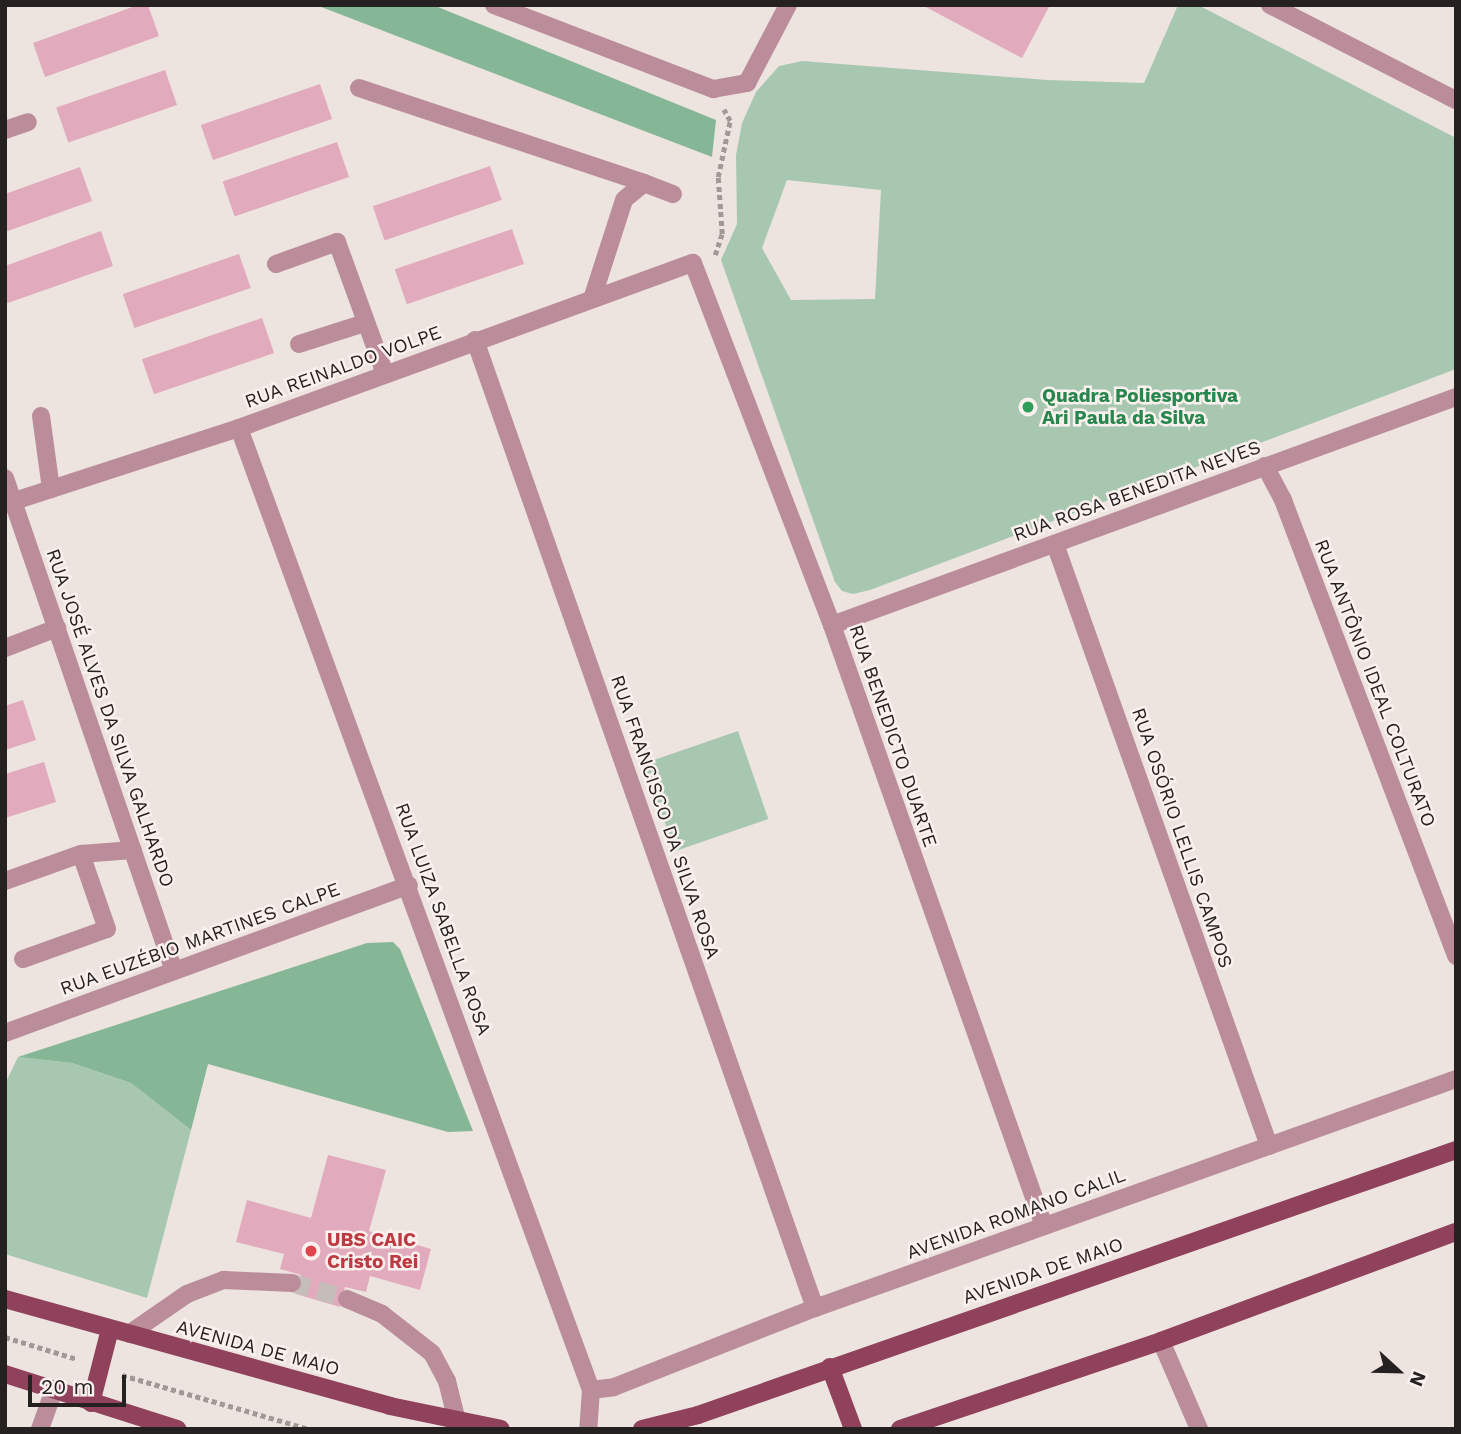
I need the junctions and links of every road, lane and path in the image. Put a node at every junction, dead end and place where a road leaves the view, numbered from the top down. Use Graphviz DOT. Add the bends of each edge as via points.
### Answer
graph roads {
  1 [pos="494,5"];
  2 [pos="788,5"];
  3 [pos="1270,5"];
  4 [pos="359,88"];
  5 [pos="713,89"];
  6 [pos="1456,100"];
  7 [pos="27,122"];
  8 [pos="5,130"];
  9 [pos="643,183"];
  10 [pos="673,194"];
  11 [pos="276,264"];
  12 [pos="695,268"];
  13 [pos="592,299"];
  14 [pos="365,323"];
  15 [pos="475,340"];
  16 [pos="299,344"];
  17 [pos="385,373"];
  18 [pos="1456,397"];
  19 [pos="41,415"];
  20 [pos="239,428"];
  21 [pos="1265,466"];
  22 [pos="5,478"];
  23 [pos="51,489"];
  24 [pos="9,502"];
  25 [pos="1055,544"];
  26 [pos="832,625"];
  27 [pos="57,628"];
  28 [pos="5,648"];
  29 [pos="132,850"];
  30 [pos="81,854"];
  31 [pos="5,881"];
  32 [pos="409,884"];
  33 [pos="1456,956"];
  34 [pos="23,959"];
  35 [pos="174,971"];
  36 [pos="5,1033"];
  37 [pos="1456,1079"];
  38 [pos="1269,1146"];
  39 [pos="1456,1150"];
  40 [pos="1044,1226"];
  41 [pos="1456,1232"];
  42 [pos="292,1283"];
  43 [pos="5,1299"];
  44 [pos="347,1299"];
  45 [pos="815,1308"];
  46 [pos="110,1329"];
  47 [pos="129,1334"];
  48 [pos="5,1337"];
  49 [pos="1161,1341"];
  50 [pos="100,1367"];
  51 [pos="830,1367"];
  52 [pos="5,1374"];
  53 [pos="54,1390"];
  54 [pos="591,1390"];
  55 [pos="91,1403"];
  56 [pos="461,1423"];
  57 [pos="40,1429"];
  58 [pos="177,1429"];
  59 [pos="309,1429"];
  60 [pos="501,1429"];
  61 [pos="588,1429"];
  62 [pos="642,1429"];
  63 [pos="853,1429"];
  64 [pos="900,1429"];
  65 [pos="1199,1429"];
  1 -- 5 [label="street"];
  2 -- 5 [label="street" via="747,83"];
  3 -- 6 [label="street"];
  4 -- 9 [label="street"];
  5 -- 12 [label="path" via="730,121 718,177 722,234 710,262"];
  7 -- 8 [label="street"];
  9 -- 10 [label="street"];
  9 -- 13 [label="street" via="624,200"];
  11 -- 14 [label="street" via="337,242"];
  12 -- 13 [label="street, RUA REINALDO VOLPE"];
  12 -- 26 [label="street, RUA BENEDICTO DUARTE"];
  13 -- 15 [label="street, RUA REINALDO VOLPE"];
  14 -- 16 [label="street"];
  14 -- 17 [label="street"];
  15 -- 17 [label="street, RUA REINALDO VOLPE"];
  15 -- 45 [label="street, RUA FRANCISCO DA SILVA ROSA"];
  17 -- 20 [label="street, RUA REINALDO VOLPE"];
  18 -- 21 [label="street, RUA ROSA BENEDITA NEVES"];
  19 -- 23 [label="street"];
  20 -- 23 [label="street, RUA REINALDO VOLPE"];
  20 -- 32 [label="street, RUA LUIZA SABELLA ROSA"];
  21 -- 25 [label="street, RUA ROSA BENEDITA NEVES"];
  21 -- 33 [label="street, RUA ANTÔNIO IDEAL COLTURATO" via="1288,513"];
  22 -- 24 [label="street, RUA JOSÉ ALVES DA SILVA GALHARDO"];
  23 -- 24 [label="street, RUA REINALDO VOLPE"];
  24 -- 27 [label="street, RUA JOSÉ ALVES DA SILVA GALHARDO"];
  25 -- 26 [label="street, RUA ROSA BENEDITA NEVES"];
  25 -- 38 [label="street, RUA OSÓRIO LELLIS CAMPOS"];
  26 -- 40 [label="street, RUA BENEDICTO DUARTE"];
  27 -- 28 [label="street"];
  27 -- 29 [label="street, RUA JOSÉ ALVES DA SILVA GALHARDO"];
  29 -- 30 [label="street"];
  29 -- 35 [label="street, RUA JOSÉ ALVES DA SILVA GALHARDO"];
  30 -- 31 [label="street"];
  30 -- 34 [label="street" via="107,929"];
  32 -- 35 [label="street, RUA EUZÉBIO MARTINES CALPE"];
  32 -- 54 [label="street, RUA LUIZA SABELLA ROSA"];
  35 -- 36 [label="street, RUA EUZÉBIO MARTINES CALPE"];
  37 -- 38 [label="street, AVENIDA ROMANO CALIL"];
  38 -- 40 [label="street, AVENIDA ROMANO CALIL"];
  39 -- 51 [label="main road, AVENIDA DE MAIO"];
  40 -- 45 [label="street, AVENIDA ROMANO CALIL"];
  41 -- 49 [label="main road"];
  42 -- 47 [label="street" via="224,1280 187,1294"];
  43 -- 46 [label="main road, AVENIDA DE MAIO"];
  44 -- 56 [label="street" via="382,1314 432,1353"];
  45 -- 54 [label="street, AVENIDA ROMANO CALIL" via="614,1387"];
  46 -- 47 [label="main road, AVENIDA DE MAIO"];
  46 -- 50 [label="main road"];
  47 -- 56 [label="main road, AVENIDA DE MAIO"];
  48 -- 50 [label="path"];
  49 -- 64 [label="main road"];
  49 -- 65 [label="street"];
  50 -- 55 [label="main road"];
  50 -- 59 [label="path"];
  51 -- 62 [label="main road, AVENIDA DE MAIO" via="698,1415"];
  51 -- 63 [label="main road"];
  52 -- 53 [label="main road"];
  53 -- 55 [label="main road"];
  53 -- 57 [label="street"];
  54 -- 61 [label="street, RUA LUIZA SABELLA ROSA"];
  55 -- 58 [label="main road"];
  56 -- 60 [label="main road, AVENIDA DE MAIO"];
}
